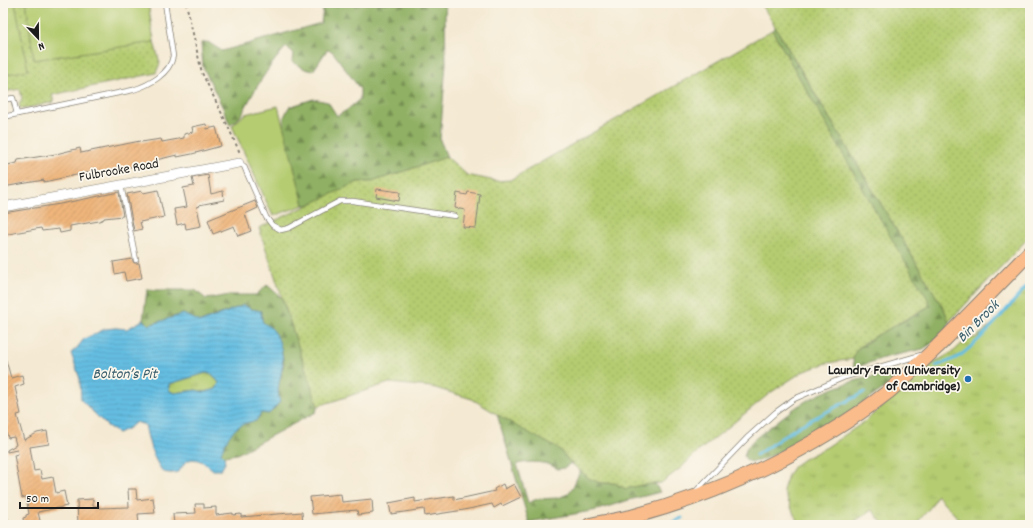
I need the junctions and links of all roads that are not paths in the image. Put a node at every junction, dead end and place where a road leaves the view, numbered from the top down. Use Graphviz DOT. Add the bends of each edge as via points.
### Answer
graph roads {
  1 [pos="165,3"];
  2 [pos="3,100"];
  3 [pos="16,114"];
  4 [pos="3,117"];
  5 [pos="239,163"];
  6 [pos="122,185"];
  7 [pos="3,207"];
  8 [pos="455,216"];
  9 [pos="1030,252"];
  10 [pos="136,260"];
  11 [pos="932,351"];
  12 [pos="690,498"];
  13 [pos="3,521"];
  14 [pos="4,525"];
  15 [pos="590,525"];
  1 -- 3 [label="lane" via="173,56 168,68 154,80 133,90"];
  2 -- 3 [label="lane" via="14,98"];
  3 -- 4 [label="lane"];
  5 -- 6 [label="street, Fulbrooke Road"];
  5 -- 8 [label="lane" via="244,166 266,217 272,225 281,230 340,201 357,201"];
  6 -- 7 [label="street, Fulbrooke Road"];
  6 -- 10 [label="lane"];
  9 -- 11 [label="main road"];
  11 -- 12 [label="main road" via="887,392 815,440 734,481"];
  11 -- 12 [label="lane" via="845,377 794,399 747,438"];
  12 -- 15 [label="main road" via="631,517"];
  13 -- 14 [label="street"];
}
